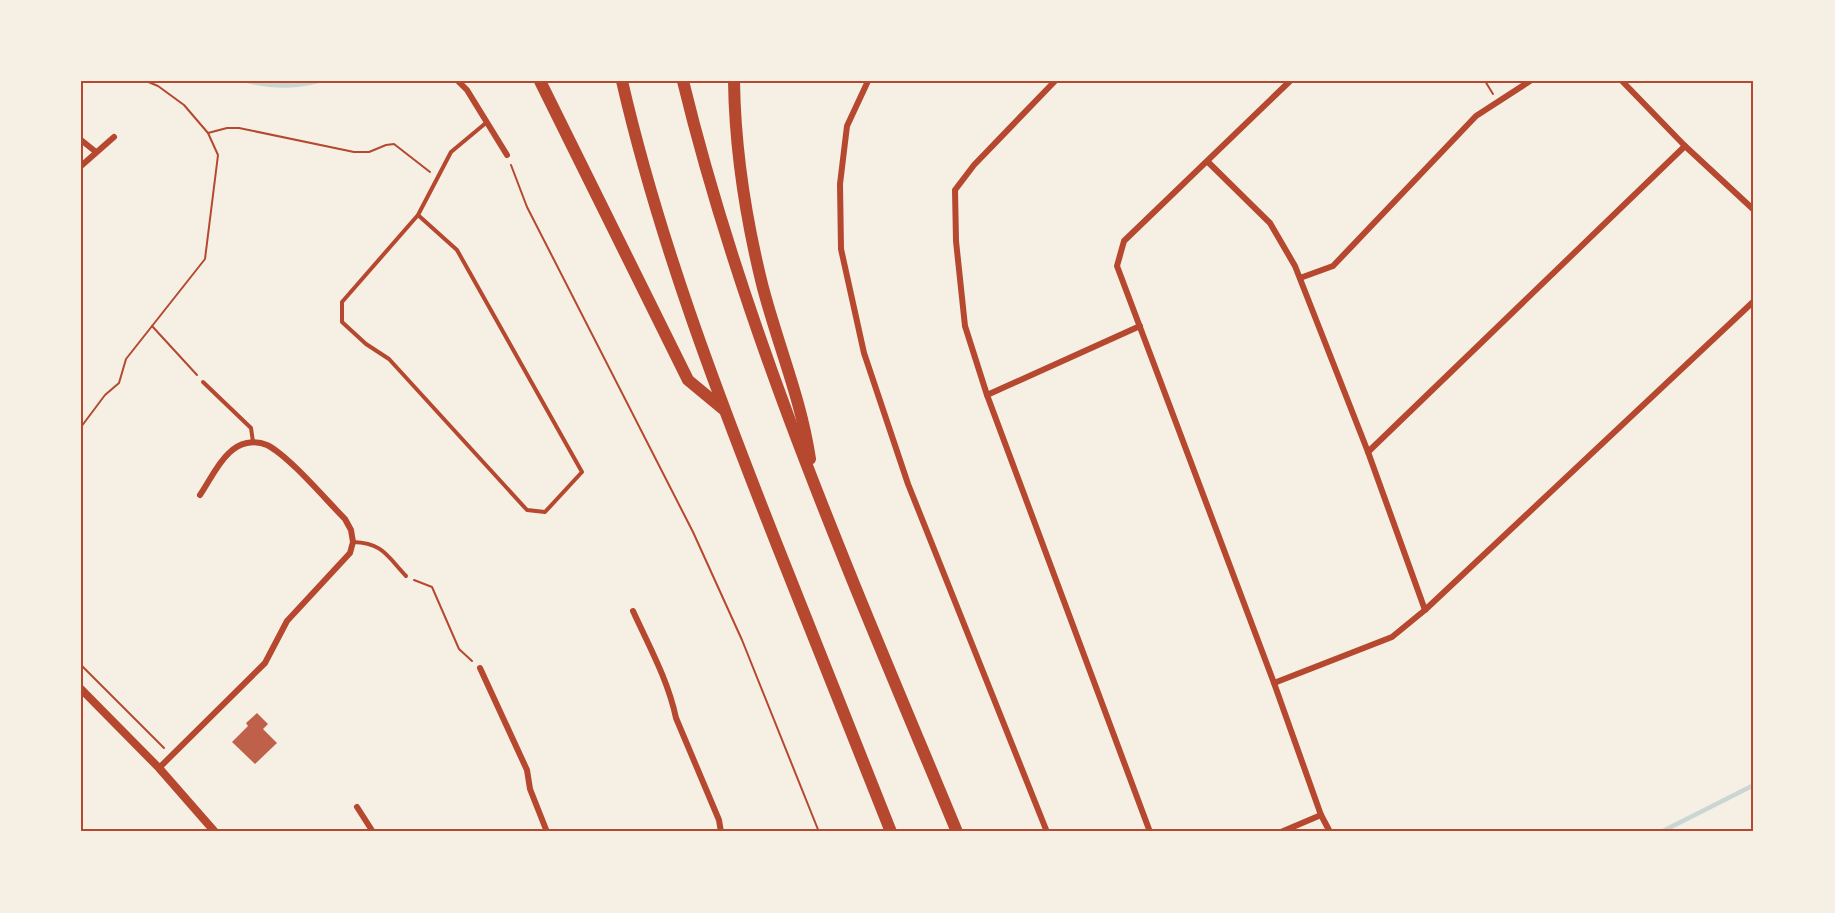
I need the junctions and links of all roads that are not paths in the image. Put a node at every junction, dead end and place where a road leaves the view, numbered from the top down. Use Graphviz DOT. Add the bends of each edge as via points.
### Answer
graph roads {
  1 [pos="458,81"];
  2 [pos="540,81"];
  3 [pos="622,81"];
  4 [pos="683,81"];
  5 [pos="735,81"];
  6 [pos="868,81"];
  7 [pos="1055,81"];
  8 [pos="1290,81"];
  9 [pos="1530,81"];
  10 [pos="1622,81"];
  11 [pos="487,122"];
  12 [pos="114,137"];
  13 [pos="81,140"];
  14 [pos="1685,146"];
  15 [pos="96,152"];
  16 [pos="507,155"];
  17 [pos="1208,162"];
  18 [pos="81,166"];
  19 [pos="1754,210"];
  20 [pos="418,215"];
  21 [pos="1300,278"];
  22 [pos="1754,301"];
  23 [pos="1140,326"];
  24 [pos="203,382"];
  25 [pos="987,395"];
  26 [pos="723,409"];
  27 [pos="253,442"];
  28 [pos="1368,452"];
  29 [pos="813,484"];
  30 [pos="200,495"];
  31 [pos="353,542"];
  32 [pos="406,576"];
  33 [pos="633,610"];
  34 [pos="1425,610"];
  35 [pos="480,668"];
  36 [pos="1274,683"];
  37 [pos="81,689"];
  38 [pos="159,768"];
  39 [pos="357,807"];
  40 [pos="1322,815"];
  41 [pos="215,832"];
  42 [pos="373,832"];
  43 [pos="548,832"];
  44 [pos="721,832"];
  45 [pos="891,832"];
  46 [pos="957,832"];
  47 [pos="1047,832"];
  48 [pos="1150,832"];
  49 [pos="1281,832"];
  50 [pos="1330,832"];
  1 -- 11 [label="street"];
  2 -- 26 [label="highway" via="688,380"];
  3 -- 26 [label="highway" via="659,221"];
  4 -- 29 [label="highway" via="736,266"];
  5 -- 29 [label="highway" via="743,199 806,434"];
  6 -- 47 [label="street" via="847,126 840,184 841,249 864,353 908,484"];
  7 -- 25 [label="street" via="955,190 964,326"];
  8 -- 17 [label="street"];
  9 -- 21 [label="street" via="1476,116 1333,266"];
  10 -- 14 [label="street"];
  11 -- 16 [label="street"];
  11 -- 20 [label="lane" via="451,152"];
  12 -- 15 [label="street"];
  13 -- 15 [label="street"];
  14 -- 19 [label="street"];
  14 -- 28 [label="street"];
  15 -- 18 [label="street"];
  17 -- 21 [label="street" via="1270,223"];
  17 -- 23 [label="street" via="1124,240 1117,266"];
  20 -- 20 [label="lane" via="457,250 582,472 545,512 526,510 389,359 342,322 342,302"];
  21 -- 28 [label="street"];
  22 -- 34 [label="street"];
  23 -- 25 [label="street"];
  23 -- 36 [label="street"];
  24 -- 27 [label="lane" via="251,428"];
  25 -- 48 [label="street"];
  26 -- 45 [label="highway"];
  27 -- 30 [label="street" via="239,445 228,454"];
  27 -- 31 [label="street" via="281,454 345,519"];
  28 -- 34 [label="street"];
  29 -- 46 [label="highway"];
  31 -- 32 [label="lane" via="378,547"];
  31 -- 38 [label="street" via="338,568 287,621 266,663"];
  33 -- 44 [label="street" via="659,667"];
  34 -- 36 [label="street" via="1392,637"];
  35 -- 43 [label="street" via="526,770"];
  36 -- 40 [label="street"];
  37 -- 38 [label="street"];
  38 -- 41 [label="street"];
  39 -- 42 [label="street"];
  40 -- 49 [label="street"];
  40 -- 50 [label="street"];
}
